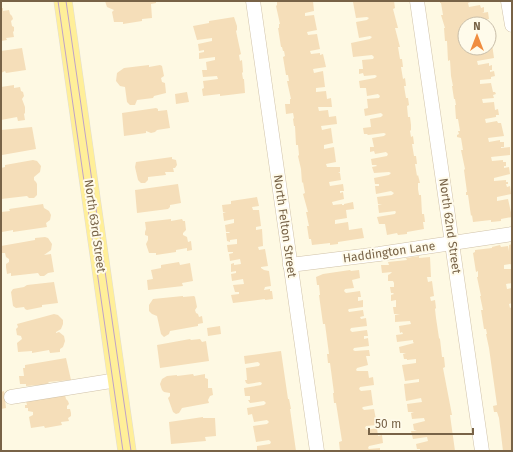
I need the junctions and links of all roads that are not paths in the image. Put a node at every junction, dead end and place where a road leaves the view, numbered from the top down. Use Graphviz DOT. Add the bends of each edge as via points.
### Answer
graph roads {
  1 [pos="62,1"];
  2 [pos="253,1"];
  3 [pos="417,1"];
  4 [pos="508,1"];
  5 [pos="512,25"];
  6 [pos="512,234"];
  7 [pos="452,242"];
  8 [pos="290,265"];
  9 [pos="117,380"];
  10 [pos="11,397"];
  11 [pos="127,451"];
  12 [pos="317,451"];
  13 [pos="482,451"];
  1 -- 9 [label="main road, North 63rd Street"];
  2 -- 8 [label="street, North Felton Street"];
  3 -- 7 [label="street, North 62nd Street"];
  4 -- 5 [label="street"];
  6 -- 7 [label="street, Haddington Lane"];
  7 -- 8 [label="street, Haddington Lane"];
  7 -- 13 [label="street, North 62nd Street"];
  8 -- 12 [label="street, North Felton Street"];
  9 -- 10 [label="street"];
  9 -- 11 [label="main road, North 63rd Street"];
}
